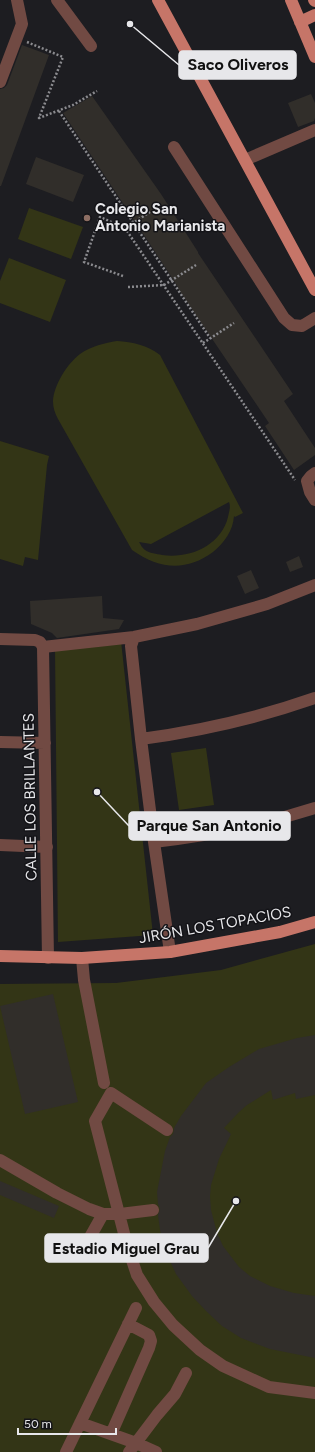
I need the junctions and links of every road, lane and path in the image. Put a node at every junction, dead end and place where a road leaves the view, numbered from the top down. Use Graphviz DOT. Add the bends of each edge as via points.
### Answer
graph roads {
  1 [pos="16,0"];
  2 [pos="57,0"];
  3 [pos="158,0"];
  4 [pos="291,0"];
  5 [pos="315,15"];
  6 [pos="300,22"];
  7 [pos="17,38"];
  8 [pos="91,46"];
  9 [pos="315,57"];
  10 [pos="0,82"];
  11 [pos="97,91"];
  12 [pos="59,111"];
  13 [pos="315,130"];
  14 [pos="174,147"];
  15 [pos="245,160"];
  16 [pos="150,212"];
  17 [pos="133,223"];
  18 [pos="125,228"];
  19 [pos="196,264"];
  20 [pos="124,276"];
  21 [pos="172,281"];
  22 [pos="164,285"];
  23 [pos="128,287"];
  24 [pos="315,290"];
  25 [pos="315,318"];
  26 [pos="234,323"];
  27 [pos="210,338"];
  28 [pos="202,343"];
  29 [pos="315,474"];
  30 [pos="298,484"];
  31 [pos="315,500"];
  32 [pos="315,585"];
  33 [pos="134,637"];
  34 [pos="0,639"];
  35 [pos="39,643"];
  36 [pos="315,698"];
  37 [pos="141,740"];
  38 [pos="0,742"];
  39 [pos="45,743"];
  40 [pos="315,808"];
  41 [pos="154,842"];
  42 [pos="0,845"];
  43 [pos="47,847"];
  44 [pos="315,922"];
  45 [pos="170,952"];
  46 [pos="0,956"];
  47 [pos="48,958"];
  48 [pos="82,958"];
  49 [pos="104,1083"];
  50 [pos="167,1130"];
  51 [pos="0,1160"];
  52 [pos="153,1210"];
  53 [pos="103,1214"];
  54 [pos="120,1214"];
  55 [pos="85,1246"];
  56 [pos="136,1308"];
  57 [pos="128,1324"];
  58 [pos="186,1373"];
  59 [pos="315,1393"];
  60 [pos="80,1423"];
  61 [pos="111,1434"];
  62 [pos="133,1448"];
  63 [pos="66,1452"];
  64 [pos="156,1452"];
  1 -- 7 [label="street" via="22,24"];
  2 -- 8 [label="street"];
  3 -- 15 [label="main road"];
  4 -- 6 [label="main road"];
  5 -- 6 [label="main road"];
  6 -- 9 [label="main road"];
  7 -- 10 [label="street"];
  7 -- 12 [label="path" via="64,57 39,118"];
  11 -- 12 [label="path"];
  12 -- 17 [label="path"];
  13 -- 15 [label="street"];
  14 -- 25 [label="street" via="284,318 292,325 302,326"];
  15 -- 24 [label="main road"];
  16 -- 17 [label="path"];
  17 -- 18 [label="path"];
  17 -- 21 [label="path"];
  18 -- 20 [label="path" via="100,217 84,262"];
  18 -- 22 [label="path"];
  19 -- 21 [label="path"];
  21 -- 22 [label="path"];
  21 -- 27 [label="path"];
  22 -- 23 [label="path"];
  22 -- 28 [label="path"];
  26 -- 27 [label="path"];
  27 -- 28 [label="path"];
  28 -- 30 [label="path"];
  29 -- 31 [label="street" via="307,481"];
  32 -- 33 [label="street" via="267,604 204,622"];
  33 -- 35 [label="street"];
  33 -- 37 [label="street" via="131,646"];
  34 -- 35 [label="street"];
  35 -- 39 [label="street, CALLE LOS BRILLANTES"];
  36 -- 37 [label="street" via="208,729"];
  37 -- 41 [label="street"];
  38 -- 39 [label="street"];
  39 -- 43 [label="street, CALLE LOS BRILLANTES"];
  40 -- 41 [label="street" via="230,830"];
  41 -- 45 [label="street"];
  42 -- 43 [label="street"];
  43 -- 47 [label="street, CALLE LOS BRILLANTES"];
  44 -- 45 [label="main road, JIRÓN LOS TOPACIOS" via="280,932"];
  45 -- 48 [label="main road, JIRÓN LOS TOPACIOS"];
  46 -- 47 [label="main road, JIRÓN LOS TOPACIOS"];
  47 -- 48 [label="main road, JIRÓN LOS TOPACIOS"];
  48 -- 49 [label="street"];
  50 -- 54 [label="street" via="112,1092 95,1120"];
  51 -- 53 [label="street" via="58,1193"];
  52 -- 54 [label="street"];
  53 -- 54 [label="street"];
  53 -- 55 [label="street"];
  54 -- 59 [label="street" via="137,1275 173,1325 200,1350 223,1366 269,1387"];
  56 -- 57 [label="street"];
  57 -- 60 [label="street"];
  57 -- 61 [label="street" via="149,1336 151,1341"];
  58 -- 62 [label="street" via="175,1394"];
  60 -- 61 [label="street"];
  60 -- 63 [label="street"];
  61 -- 62 [label="street"];
  62 -- 64 [label="street"];
}
